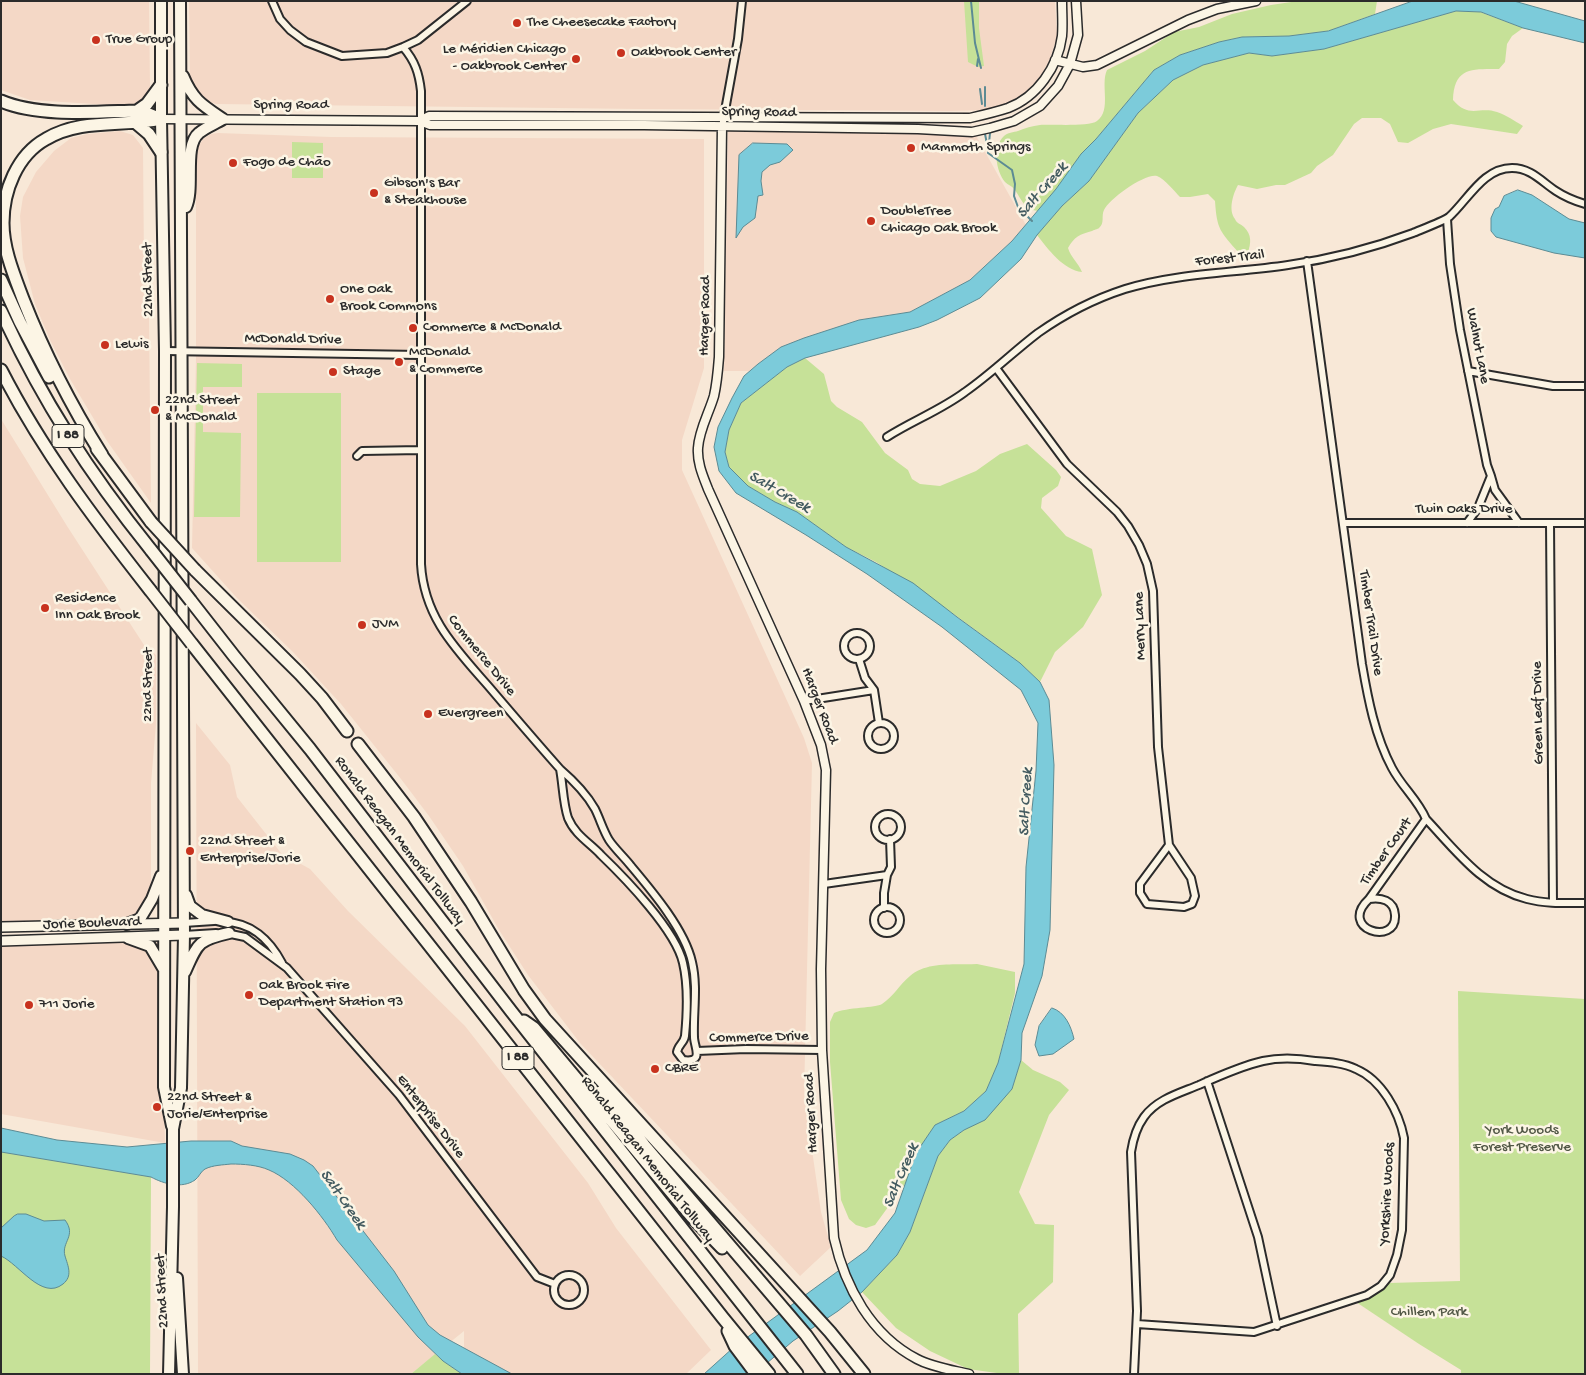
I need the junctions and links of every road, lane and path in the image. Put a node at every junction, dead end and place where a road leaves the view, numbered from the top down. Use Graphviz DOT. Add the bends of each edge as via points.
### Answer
graph roads {
  1 [pos="161,1"];
  2 [pos="180,1"];
  3 [pos="272,1"];
  4 [pos="467,1"];
  5 [pos="742,1"];
  6 [pos="1062,1"];
  7 [pos="1076,1"];
  8 [pos="1256,1"];
  9 [pos="403,47"];
  10 [pos="1055,60"];
  11 [pos="1070,64"];
  12 [pos="181,73"];
  13 [pos="161,85"];
  14 [pos="1,101"];
  15 [pos="136,117"];
  16 [pos="724,117"];
  17 [pos="160,119"];
  18 [pos="182,119"];
  19 [pos="223,119"];
  20 [pos="420,121"];
  21 [pos="722,127"];
  22 [pos="161,152"];
  23 [pos="1585,204"];
  24 [pos="182,214"];
  25 [pos="1447,218"];
  26 [pos="1307,261"];
  27 [pos="1,280"];
  28 [pos="1,311"];
  29 [pos="165,351"];
  30 [pos="182,351"];
  31 [pos="420,355"];
  32 [pos="996,368"];
  33 [pos="1,370"];
  34 [pos="1468,370"];
  35 [pos="1585,386"];
  36 [pos="887,437"];
  37 [pos="421,450"];
  38 [pos="102,455"];
  39 [pos="357,456"];
  40 [pos="1491,476"];
  41 [pos="1585,522"];
  42 [pos="1343,523"];
  43 [pos="1467,523"];
  44 [pos="1519,523"];
  45 [pos="1550,523"];
  46 [pos="859,659"];
  47 [pos="874,690"];
  48 [pos="804,701"];
  49 [pos="879,723"];
  50 [pos="347,731"];
  51 [pos="358,744"];
  52 [pos="560,769"];
  53 [pos="1426,819"];
  54 [pos="890,839"];
  55 [pos="1170,845"];
  56 [pos="164,868"];
  57 [pos="887,875"];
  58 [pos="824,884"];
  59 [pos="184,886"];
  60 [pos="1369,899"];
  61 [pos="1553,902"];
  62 [pos="1585,903"];
  63 [pos="884,908"];
  64 [pos="228,922"];
  65 [pos="163,923"];
  66 [pos="184,923"];
  67 [pos="127,924"];
  68 [pos="1,927"];
  69 [pos="229,933"];
  70 [pos="164,935"];
  71 [pos="184,935"];
  72 [pos="128,938"];
  73 [pos="1,941"];
  74 [pos="283,964"];
  75 [pos="164,969"];
  76 [pos="183,977"];
  77 [pos="511,1011"];
  78 [pos="545,1018"];
  79 [pos="822,1050"];
  80 [pos="698,1051"];
  81 [pos="1207,1081"];
  82 [pos="173,1129"];
  83 [pos="173,1207"];
  84 [pos="555,1284"];
  85 [pos="779,1304"];
  86 [pos="722,1318"];
  87 [pos="1137,1324"];
  88 [pos="1277,1326"];
  89 [pos="794,1370"];
  90 [pos="169,1374"];
  91 [pos="183,1374"];
  92 [pos="756,1374"];
  93 [pos="769,1374"];
  94 [pos="834,1374"];
  95 [pos="864,1374"];
  96 [pos="969,1374"];
  97 [pos="1134,1374"];
  1 -- 13 [label="main road, 22nd Street"];
  2 -- 12 [label="main road, 22nd Street"];
  3 -- 9 [label="street" via="280,19 290,30 324,50 342,56 387,53"];
  4 -- 9 [label="street" via="418,40"];
  5 -- 16 [label="street, Harger Road"];
  6 -- 10 [label="street, Spring Road" via="1062,37"];
  7 -- 11 [label="street, Spring Road" via="1078,35"];
  8 -- 11 [label="street" via="1216,9 1188,20 1097,64 1083,67"];
  9 -- 20 [label="street" via="419,72"];
  10 -- 11 [label="street"];
  10 -- 16 [label="street, Spring Road" via="1045,78 1030,94 1009,107 970,118"];
  11 -- 21 [label="street, Spring Road" via="1058,86 1040,106 1014,122 972,132"];
  12 -- 18 [label="main road, 22nd Street"];
  12 -- 19 [label="main road" via="190,93"];
  13 -- 15 [label="highway"];
  13 -- 17 [label="main road, 22nd Street"];
  14 -- 15 [label="highway" via="50,111"];
  15 -- 17 [label="highway" via="149,114"];
  15 -- 22 [label="highway"];
  15 -- 38 [label="highway" via="66,129 45,139 27,153 17,167 5,204 5,240 22,296 55,374"];
  16 -- 20 [label="street, Spring Road" via="429,116"];
  16 -- 21 [label="street, Harger Road"];
  17 -- 18 [label="street, Spring Road"];
  17 -- 22 [label="main road, 22nd Street"];
  18 -- 19 [label="street, Spring Road"];
  18 -- 24 [label="main road, 22nd Street"];
  19 -- 20 [label="street, Spring Road"];
  19 -- 24 [label="main road" via="199,132 192,146 191,185 188,204"];
  20 -- 21 [label="street, Spring Road" via="430,125"];
  20 -- 31 [label="street, Commerce Drive"];
  21 -- 48 [label="street, Harger Road" via="719,365 698,458 708,489"];
  22 -- 29 [label="main road, 22nd Street"];
  23 -- 25 [label="street, Forest Trail" via="1556,192 1531,173 1511,168 1487,177"];
  24 -- 30 [label="main road, 22nd Street"];
  25 -- 26 [label="street, Forest Trail" via="1376,245"];
  25 -- 34 [label="street, Walnut Lane" via="1452,278"];
  26 -- 32 [label="street, Forest Trail" via="1173,278 1113,293 1061,318"];
  26 -- 42 [label="street, Timber Trail Drive"];
  27 -- 38 [label="highway, I 88" via="41,363"];
  28 -- 77 [label="highway, Ronald Reagan Memorial Tollway / I 88, bridge" via="39,389 97,480 310,749"];
  29 -- 30 [label="street, McDonald Drive"];
  29 -- 56 [label="main road, 22nd Street"];
  30 -- 31 [label="street, McDonald Drive"];
  30 -- 59 [label="main road, 22nd Street"];
  31 -- 37 [label="street, Commerce Drive"];
  32 -- 36 [label="street, Forest Trail" via="962,394"];
  32 -- 55 [label="street, Merry Lane" via="1066,464 1117,512 1144,557 1154,591 1158,747"];
  33 -- 86 [label="highway, I 88, bridge" via="23,412 93,516"];
  34 -- 35 [label="street" via="1553,386"];
  34 -- 40 [label="street, Walnut Lane"];
  37 -- 39 [label="street" via="362,450"];
  37 -- 52 [label="street, Commerce Drive" via="422,570 430,606 454,647"];
  38 -- 50 [label="highway, I 88, bridge" via="150,522 300,674"];
  40 -- 43 [label="street" via="1478,508"];
  40 -- 44 [label="street, Walnut Lane" via="1495,490"];
  41 -- 45 [label="street, Twin Oaks Drive"];
  42 -- 43 [label="street, Twin Oaks Drive"];
  42 -- 53 [label="street, Timber Trail Drive" via="1362,664 1374,721 1392,769"];
  43 -- 44 [label="street, Twin Oaks Drive"];
  44 -- 45 [label="street, Twin Oaks Drive"];
  45 -- 61 [label="street, Green Leaf Drive"];
  46 -- 46 [label="street" via="869,652 870,644 862,634 854,634 847,638 845,647 851,657"];
  46 -- 47 [label="street" via="865,678"];
  47 -- 48 [label="street"];
  47 -- 49 [label="street"];
  48 -- 58 [label="street, Harger Road" via="821,745 826,770"];
  49 -- 49 [label="street" via="871,727 868,739 877,748 885,748 892,743 894,735 890,727"];
  51 -- 78 [label="highway, Ronald Reagan Memorial Tollway" via="419,824"];
  52 -- 80 [label="street, Commerce Drive" via="588,797 609,839 646,884 688,948 694,973 694,1036"];
  52 -- 80 [label="street, Commerce Drive" via="566,809 578,834 645,902 676,944 683,964 686,1008 685,1038 677,1052 687,1061"];
  53 -- 60 [label="street, Timber Court"];
  53 -- 61 [label="street, Timber Trail Drive" via="1490,882 1519,897"];
  54 -- 54 [label="street" via="900,832 900,824 896,817 884,815 875,828 879,836"];
  54 -- 57 [label="street" via="891,867"];
  55 -- 55 [label="street, Merry Lane" via="1140,884 1140,892 1147,904 1184,907 1192,904 1194,887"];
  56 -- 65 [label="main road, 22nd Street"];
  56 -- 67 [label="main road" via="140,919"];
  57 -- 58 [label="street"];
  57 -- 63 [label="street"];
  58 -- 79 [label="street, Harger Road"];
  59 -- 64 [label="main road" via="190,906 202,915"];
  59 -- 66 [label="main road, 22nd Street"];
  60 -- 60 [label="street, Timber Court" via="1378,897 1393,907 1396,916 1386,931 1377,933 1362,924 1362,906"];
  61 -- 62 [label="street, Timber Trail Drive"];
  63 -- 63 [label="street" via="877,912 874,923 881,932 892,932 899,925 900,918 896,910"];
  64 -- 66 [label="street, Enterprise Drive"];
  64 -- 74 [label="street, Enterprise Drive" via="251,928 275,950"];
  65 -- 66 [label="main road, Jorie Boulevard"];
  65 -- 67 [label="main road, Jorie Boulevard"];
  65 -- 70 [label="main road, 22nd Street"];
  66 -- 71 [label="main road, 22nd Street"];
  67 -- 68 [label="main road, Jorie Boulevard"];
  69 -- 71 [label="street, Enterprise Drive"];
  69 -- 74 [label="street, Enterprise Drive" via="245,937"];
  69 -- 76 [label="main road" via="209,938 195,948"];
  70 -- 71 [label="main road, Jorie Boulevard"];
  70 -- 72 [label="main road, Jorie Boulevard"];
  70 -- 75 [label="main road, 22nd Street"];
  71 -- 76 [label="main road, 22nd Street"];
  72 -- 73 [label="main road, Jorie Boulevard"];
  72 -- 75 [label="main road" via="150,946"];
  74 -- 84 [label="street, Enterprise Drive" via="399,1095 537,1277"];
  75 -- 82 [label="main road, 22nd Street" via="164,1092"];
  76 -- 82 [label="main road, 22nd Street" via="181,1088"];
  77 -- 85 [label="highway" via="534,1028 692,1217"];
  77 -- 89 [label="highway, Ronald Reagan Memorial Tollway / I 88"];
  78 -- 85 [label="highway" via="644,1145"];
  78 -- 95 [label="highway, Ronald Reagan Memorial Tollway"];
  79 -- 80 [label="street, Commerce Drive"];
  79 -- 96 [label="street, Harger Road" via="834,1238 848,1282 888,1339 919,1360"];
  81 -- 87 [label="street, Yorkshire Woods" via="1161,1101 1144,1116 1135,1133 1131,1152"];
  81 -- 88 [label="street" via="1258,1237"];
  81 -- 88 [label="street, Yorkshire Woods" via="1244,1066 1285,1057 1350,1066 1364,1073 1381,1089 1402,1127 1402,1230 1397,1255 1385,1283 1367,1295"];
  82 -- 83 [label="main road, 22nd Street"];
  83 -- 90 [label="main road, 22nd Street"];
  83 -- 91 [label="main road, 22nd Street"];
  84 -- 84 [label="street" via="555,1295 565,1304 576,1304 584,1293 583,1283 573,1276 563,1277"];
  85 -- 94 [label="highway"];
  86 -- 92 [label="highway" via="735,1346"];
  86 -- 93 [label="highway, I 88"];
  87 -- 88 [label="street, Yorkshire Woods" via="1254,1332"];
  87 -- 97 [label="street, Yorkshire Woods"];
}
